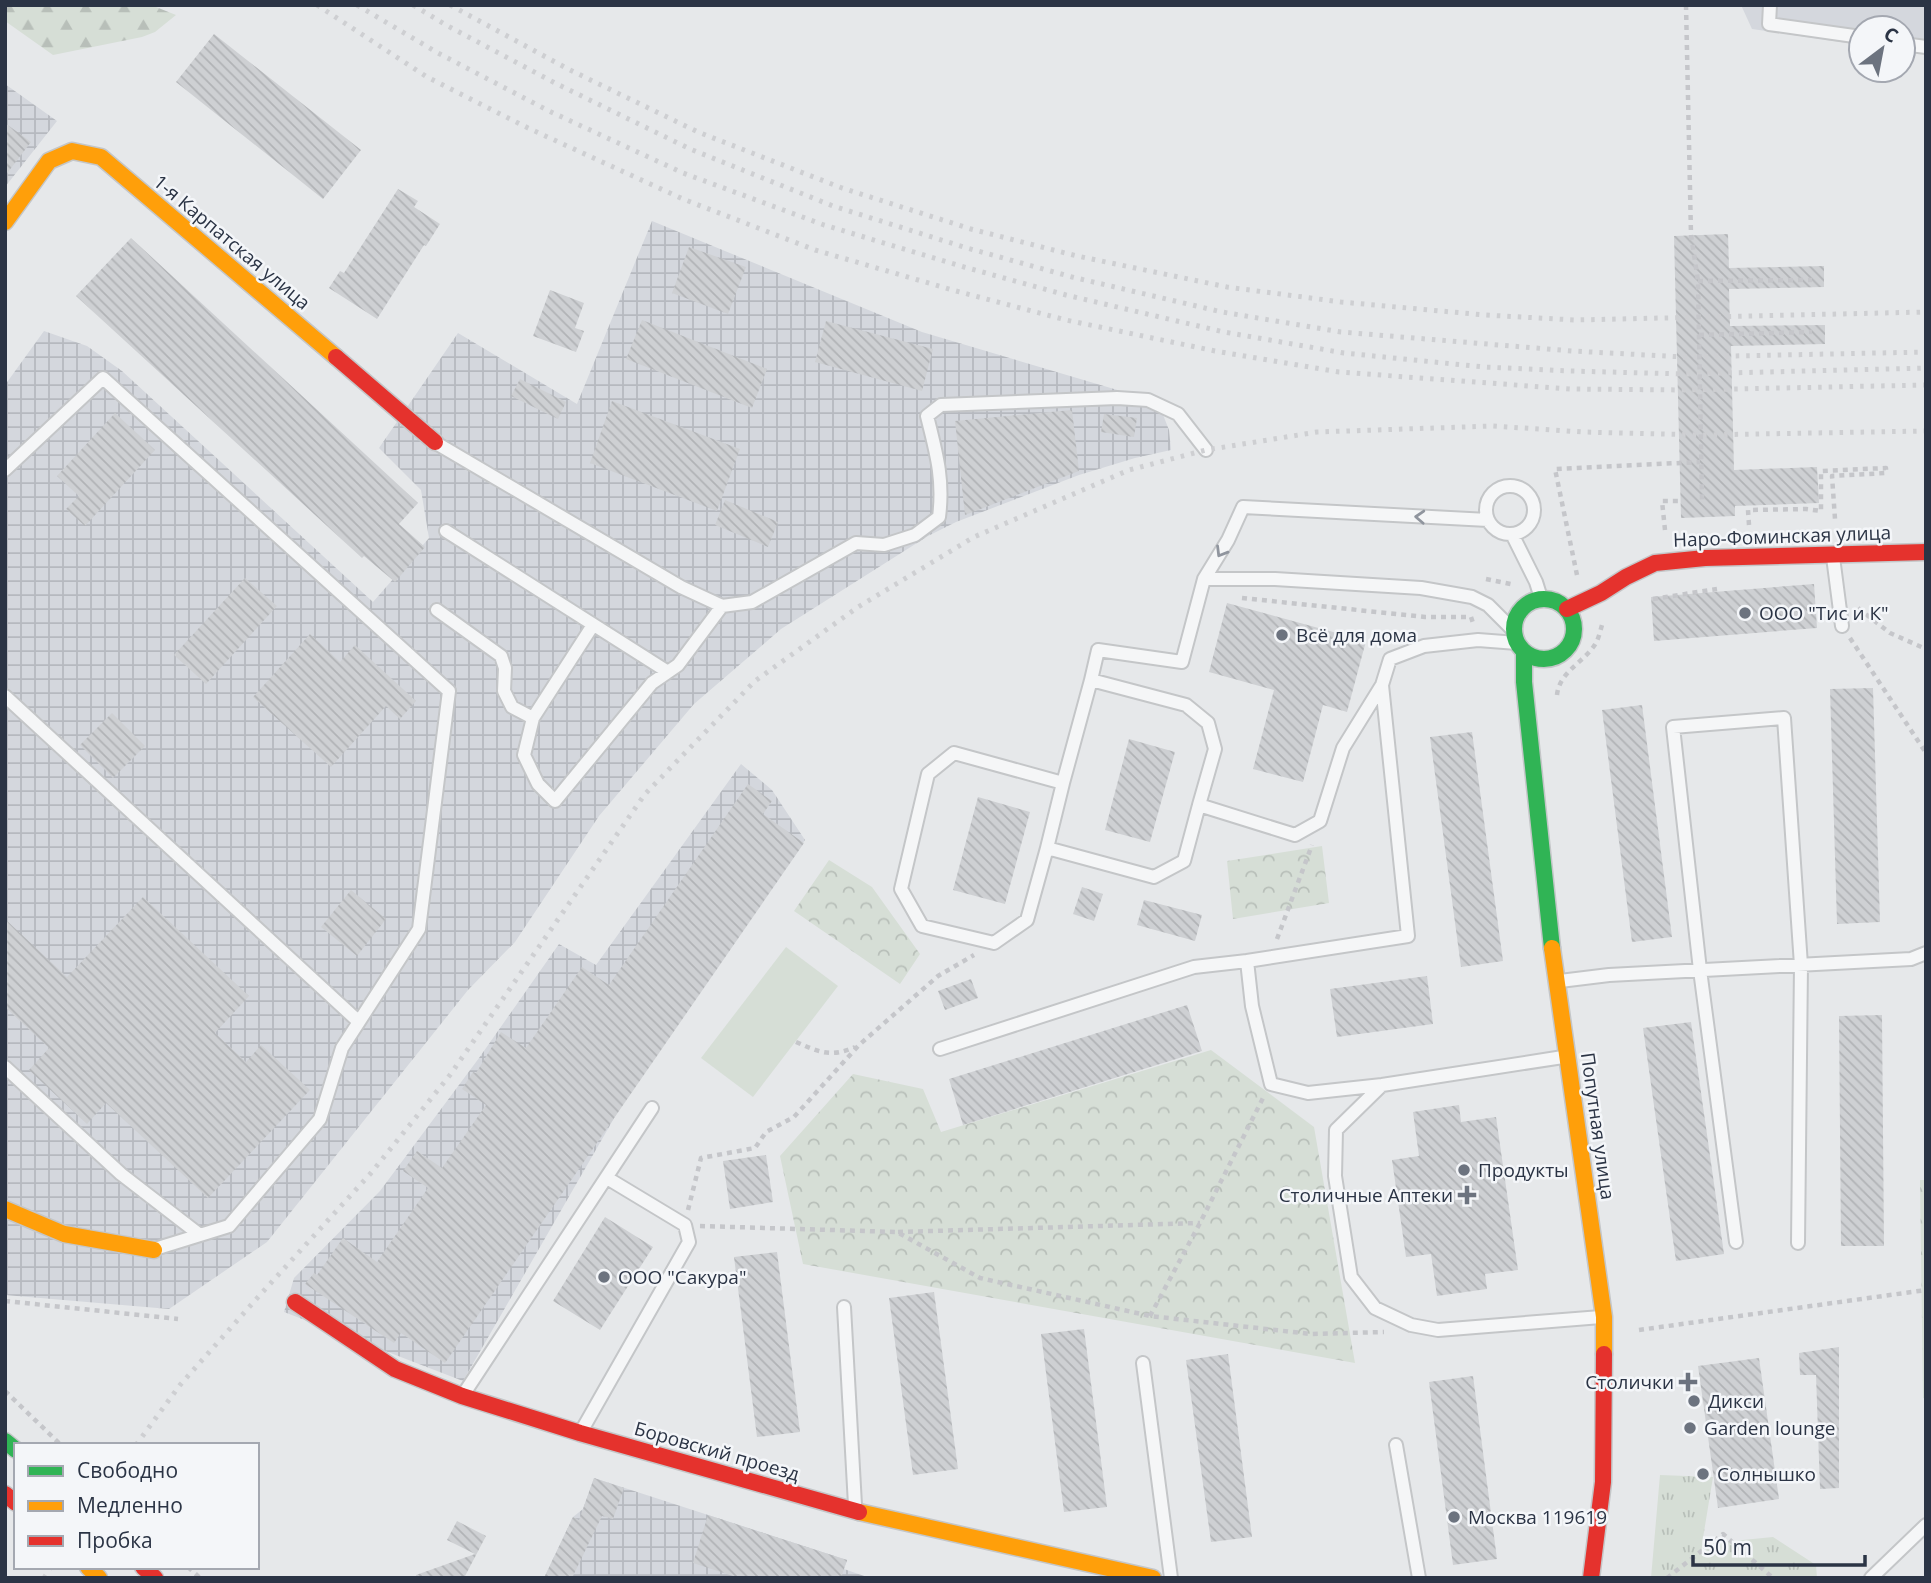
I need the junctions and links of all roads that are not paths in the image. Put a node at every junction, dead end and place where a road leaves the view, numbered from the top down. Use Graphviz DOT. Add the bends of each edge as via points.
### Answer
graph roads {
  1 [pos="1770,5"];
  2 [pos="1847,35"];
  3 [pos="5,222"];
  4 [pos="435,442"];
  5 [pos="1206,450"];
  6 [pos="5,470"];
  7 [pos="1488,520"];
  8 [pos="446,531"];
  9 [pos="1512,534"];
  10 [pos="1926,552"];
  11 [pos="1832,553"];
  12 [pos="1204,579"];
  13 [pos="1541,598"];
  14 [pos="722,606"];
  15 [pos="1567,608"];
  16 [pos="437,610"];
  17 [pos="593,625"];
  18 [pos="1842,626"];
  19 [pos="1519,642"];
  20 [pos="1554,657"];
  21 [pos="668,672"];
  22 [pos="1091,680"];
  23 [pos="1524,682"];
  24 [pos="1382,685"];
  25 [pos="5,696"];
  26 [pos="533,718"];
  27 [pos="1063,783"];
  28 [pos="1199,805"];
  29 [pos="1047,848"];
  30 [pos="1926,953"];
  31 [pos="1247,961"];
  32 [pos="1801,965"];
  33 [pos="1700,970"];
  34 [pos="1556,981"];
  35 [pos="359,1022"];
  36 [pos="940,1049"];
  37 [pos="1566,1056"];
  38 [pos="5,1067"];
  39 [pos="1382,1084"];
  40 [pos="652,1108"];
  41 [pos="607,1178"];
  42 [pos="5,1209"];
  43 [pos="200,1235"];
  44 [pos="1737,1242"];
  45 [pos="1798,1243"];
  46 [pos="154,1250"];
  47 [pos="295,1302"];
  48 [pos="844,1307"];
  49 [pos="1604,1317"];
  50 [pos="1143,1363"];
  51 [pos="462,1396"];
  52 [pos="580,1433"];
  53 [pos="1396,1445"];
  54 [pos="856,1511"];
  55 [pos="1926,1525"];
  56 [pos="1153,1578"];
  57 [pos="1171,1578"];
  58 [pos="1419,1578"];
  59 [pos="1591,1578"];
  60 [pos="1871,1578"];
  1 -- 2 [label="lane" via="1769,24"];
  3 -- 4 [label="street, 1-я Карпатская улица" via="49,161 72,151 101,157"];
  4 -- 14 [label="lane" via="681,587"];
  5 -- 14 [label="lane" via="1178,414 1148,400 941,405 927,416 939,463 939,517 915,535 884,545 856,542 752,602"];
  6 -- 35 [label="lane" via="103,378 449,691 419,929"];
  7 -- 9 [label="lane" via="1497,530"];
  7 -- 9 [label="lane" via="1487,502 1494,491 1505,486 1523,489 1532,499 1533,517 1526,528"];
  7 -- 12 [label="lane, one-way" via="1243,507"];
  8 -- 17 [label="lane"];
  9 -- 13 [label="lane"];
  10 -- 11 [label="street, Наро-Фоминская улица"];
  11 -- 15 [label="street, Наро-Фоминская улица" via="1655,563"];
  11 -- 18 [label="lane"];
  12 -- 19 [label="lane" via="1421,588 1472,597 1488,605"];
  12 -- 22 [label="lane" via="1182,662 1098,650"];
  13 -- 15 [label="street"];
  13 -- 19 [label="street" via="1527,603 1516,616"];
  14 -- 21 [label="lane"];
  15 -- 20 [label="street" via="1574,634 1568,648"];
  16 -- 26 [label="lane" via="501,656 504,691 512,707"];
  17 -- 21 [label="lane"];
  17 -- 26 [label="lane"];
  19 -- 20 [label="street" via="1539,659"];
  19 -- 23 [label="street, Попутная улица"];
  19 -- 24 [label="lane" via="1478,640 1424,646 1390,659"];
  20 -- 23 [label="street"];
  21 -- 26 [label="lane" via="652,683 555,802 538,784 524,755"];
  22 -- 27 [label="lane"];
  22 -- 28 [label="lane" via="1186,705 1208,723 1215,748"];
  23 -- 34 [label="street, Попутная улица"];
  24 -- 28 [label="lane" via="1343,748 1320,821 1295,835"];
  24 -- 31 [label="lane" via="1408,936"];
  25 -- 35 [label="lane"];
  27 -- 29 [label="lane"];
  27 -- 29 [label="lane" via="954,752 928,774 901,889 922,926 994,943 1027,920"];
  28 -- 29 [label="lane" via="1184,861 1154,877"];
  30 -- 32 [label="lane" via="1911,958"];
  31 -- 36 [label="lane" via="1194,967"];
  31 -- 39 [label="lane" via="1251,1006 1271,1084 1308,1093"];
  32 -- 33 [label="lane"];
  32 -- 33 [label="lane" via="1784,718 1673,727"];
  32 -- 45 [label="lane"];
  33 -- 34 [label="lane"];
  33 -- 44 [label="lane"];
  34 -- 37 [label="street, Попутная улица"];
  35 -- 43 [label="lane" via="342,1048 320,1119 229,1226"];
  37 -- 39 [label="lane"];
  37 -- 49 [label="street, Попутная улица"];
  38 -- 43 [label="lane" via="121,1174"];
  39 -- 49 [label="lane" via="1336,1130 1335,1153 1351,1277 1376,1308 1411,1325 1438,1330"];
  40 -- 41 [label="lane"];
  41 -- 51 [label="lane"];
  41 -- 52 [label="lane" via="685,1225 689,1242"];
  42 -- 46 [label="street" via="64,1234"];
  43 -- 46 [label="lane"];
  47 -- 51 [label="street, Боровский проезд" via="395,1369"];
  48 -- 54 [label="lane"];
  49 -- 59 [label="street, Попутная улица" via="1603,1482"];
  50 -- 57 [label="lane"];
  51 -- 52 [label="street, Боровский проезд"];
  52 -- 54 [label="street, Боровский проезд"];
  53 -- 58 [label="lane"];
  54 -- 56 [label="street, Боровский проезд"];
  55 -- 60 [label="lane"];
}
